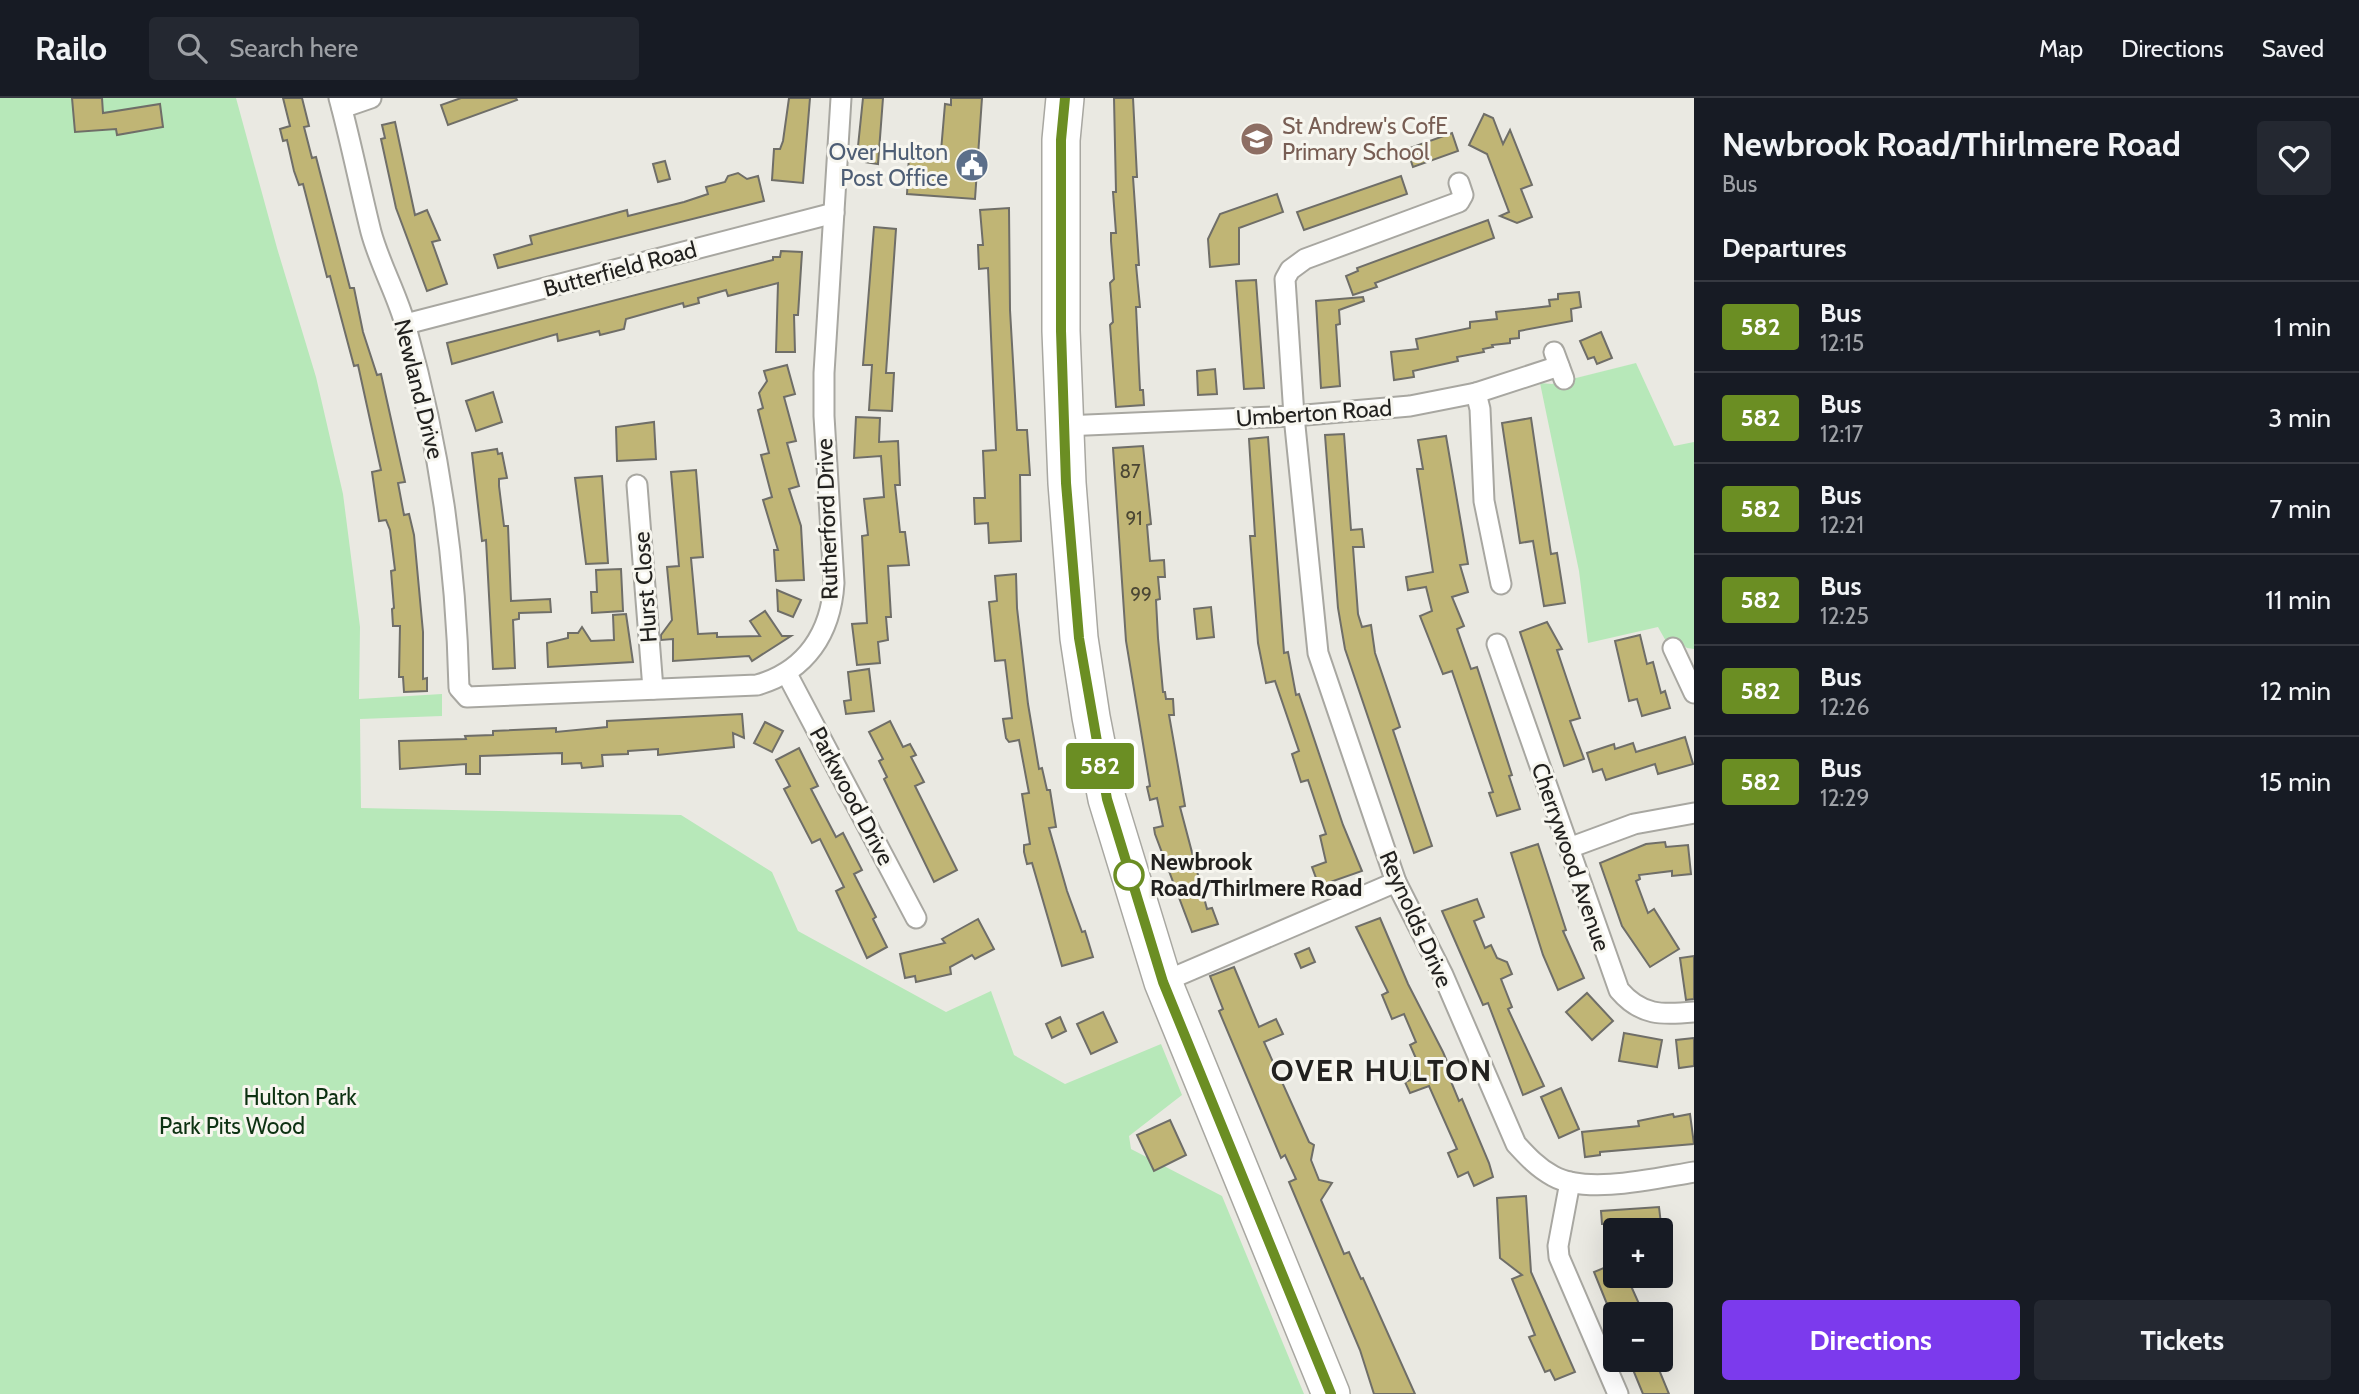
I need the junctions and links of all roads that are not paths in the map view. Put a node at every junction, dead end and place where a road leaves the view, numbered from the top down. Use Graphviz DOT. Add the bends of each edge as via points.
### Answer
graph roads {
  1 [pos="371,98"];
  2 [pos="841,98"];
  3 [pos="1065,98"];
  4 [pos="340,103"];
  5 [pos="1460,183"];
  6 [pos="834,213"];
  7 [pos="406,324"];
  8 [pos="1559,366"];
  9 [pos="1476,393"];
  10 [pos="1294,416"];
  11 [pos="1064,426"];
  12 [pos="638,485"];
  13 [pos="1504,574"];
  14 [pos="1497,644"];
  15 [pos="1673,648"];
  16 [pos="1688,664"];
  17 [pos="787,674"];
  18 [pos="459,688"];
  19 [pos="653,689"];
  20 [pos="1694,693"];
  21 [pos="1694,813"];
  22 [pos="1569,848"];
  23 [pos="1396,883"];
  24 [pos="918,917"];
  25 [pos="1163,982"];
  26 [pos="1694,1012"];
  27 [pos="1694,1172"];
  28 [pos="1570,1182"];
  29 [pos="1610,1386"];
  30 [pos="1331,1394"];
  1 -- 4 [label="street"];
  2 -- 6 [label="street, Rutherford Drive"];
  3 -- 11 [label="highway" via="1061,140"];
  4 -- 7 [label="street, Newland Drive" via="372,234"];
  5 -- 10 [label="street, Reynolds Drive" via="1458,202 1305,258 1290,270 1284,291"];
  6 -- 7 [label="street, Butterfield Road"];
  6 -- 17 [label="street, Rutherford Drive" via="824,416 833,603 816,643"];
  7 -- 18 [label="street, Newland Drive" via="445,500 457,596"];
  8 -- 9 [label="street, Umberton Road"];
  9 -- 10 [label="street, Umberton Road" via="1410,406"];
  9 -- 13 [label="street" via="1484,501"];
  10 -- 11 [label="street, Umberton Road"];
  10 -- 23 [label="street, Reynolds Drive" via="1318,653"];
  11 -- 25 [label="highway" via="1079,638 1091,718 1107,799"];
  12 -- 19 [label="street, Hurst Close"];
  14 -- 22 [label="street, Cherrywood Avenue"];
  15 -- 16 [label="street"];
  16 -- 20 [label="street"];
  17 -- 19 [label="street, Rutherford Drive" via="757,685"];
  17 -- 24 [label="street, Parkwood Drive"];
  18 -- 19 [label="street, Rutherford Drive" via="467,697"];
  21 -- 22 [label="street" via="1634,824"];
  22 -- 26 [label="street, Cherrywood Avenue" via="1619,989 1643,1011"];
  23 -- 25 [label="street"];
  23 -- 28 [label="street, Reynolds Drive" via="1443,975 1516,1144 1534,1164"];
  25 -- 30 [label="highway"];
  27 -- 28 [label="street, Reynolds Drive" via="1606,1183"];
  28 -- 29 [label="street" via="1559,1257"];
}
